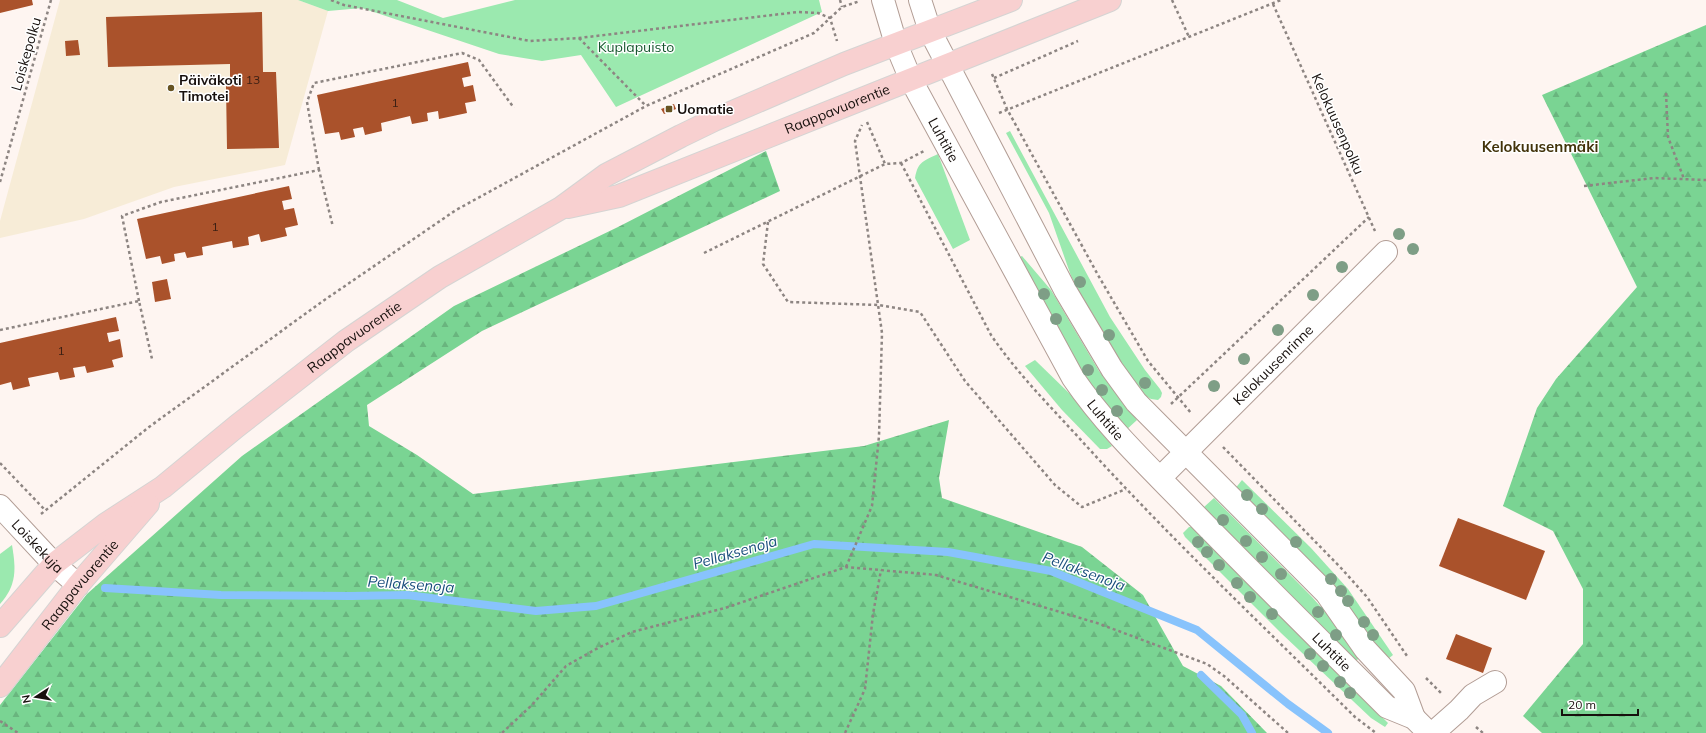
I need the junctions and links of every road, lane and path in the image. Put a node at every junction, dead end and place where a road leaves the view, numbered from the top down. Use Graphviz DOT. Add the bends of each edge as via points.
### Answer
graph roads {
  1 [pos="51,0"];
  2 [pos="331,0"];
  3 [pos="840,0"];
  4 [pos="864,0"];
  5 [pos="883,0"];
  6 [pos="920,0"];
  7 [pos="1011,0"];
  8 [pos="1110,0"];
  9 [pos="1172,0"];
  10 [pos="1281,0"];
  11 [pos="1273,4"];
  12 [pos="842,7"];
  13 [pos="830,18"];
  14 [pos="930,31"];
  15 [pos="1189,37"];
  16 [pos="579,38"];
  17 [pos="1085,38"];
  18 [pos="896,44"];
  19 [pos="844,64"];
  20 [pos="947,66"];
  21 [pos="994,78"];
  22 [pos="911,80"];
  23 [pos="1666,93"];
  24 [pos="646,106"];
  25 [pos="514,108"];
  26 [pos="977,124"];
  27 [pos="944,141"];
  28 [pos="885,164"];
  29 [pos="319,170"];
  30 [pos="860,177"];
  31 [pos="1684,179"];
  32 [pos="1706,180"];
  33 [pos="0,182"];
  34 [pos="1584,186"];
  35 [pos="561,208"];
  36 [pos="1369,217"];
  37 [pos="768,222"];
  38 [pos="333,227"];
  39 [pos="1386,252"];
  40 [pos="704,253"];
  41 [pos="139,301"];
  42 [pos="878,305"];
  43 [pos="0,330"];
  44 [pos="152,359"];
  45 [pos="1178,398"];
  46 [pos="1185,452"];
  47 [pos="0,463"];
  48 [pos="1160,478"];
  49 [pos="163,487"];
  50 [pos="1126,489"];
  51 [pos="0,506"];
  52 [pos="45,510"];
  53 [pos="22,529"];
  54 [pos="54,564"];
  55 [pos="846,567"];
  56 [pos="881,570"];
  57 [pos="78,585"];
  58 [pos="0,626"];
  59 [pos="1495,682"];
  60 [pos="0,686"];
  61 [pos="0,720"];
  62 [pos="1421,726"];
  63 [pos="18,733"];
  64 [pos="502,733"];
  65 [pos="845,733"];
  66 [pos="1288,733"];
  67 [pos="1433,733"];
  1 -- 33 [label="path, Loiskepolku"];
  2 -- 16 [label="path" via="344,5 530,41"];
  3 -- 12 [label="path"];
  4 -- 12 [label="path"];
  5 -- 18 [label="street"];
  6 -- 14 [label="street"];
  7 -- 14 [label="main road, Raappavuorentie"];
  8 -- 20 [label="main road, Raappavuorentie"];
  9 -- 15 [label="path"];
  10 -- 11 [label="path"];
  11 -- 15 [label="path"];
  11 -- 36 [label="path, Kelokuusenpolku"];
  12 -- 13 [label="path"];
  13 -- 16 [label="path" via="818,13 798,12"];
  13 -- 19 [label="path"];
  13 -- 24 [label="path" via="814,33"];
  14 -- 18 [label="main road, Raappavuorentie"];
  14 -- 20 [label="street"];
  15 -- 26 [label="path" via="1007,109"];
  16 -- 24 [label="path"];
  17 -- 21 [label="path"];
  18 -- 19 [label="main road, Raappavuorentie"];
  18 -- 22 [label="street, Luhtitie"];
  19 -- 35 [label="main road, Raappavuorentie" via="681,136 606,175"];
  20 -- 22 [label="main road, Raappavuorentie"];
  20 -- 26 [label="street, Luhtitie"];
  22 -- 27 [label="street, Luhtitie"];
  22 -- 35 [label="main road, Raappavuorentie" via="619,196"];
  23 -- 31 [label="path" via="1668,138"];
  24 -- 52 [label="path" via="450,214 322,301 149,427"];
  25 -- 29 [label="path" via="479,60 462,53 314,83 307,102"];
  26 -- 46 [label="street, Luhtitie" via="1065,290 1112,369 1136,402"];
  27 -- 28 [label="path" via="901,163"];
  27 -- 48 [label="street, Luhtitie" via="1073,378 1109,426"];
  28 -- 30 [label="path"];
  28 -- 30 [label="path" via="865,118 855,141"];
  29 -- 38 [label="path"];
  29 -- 41 [label="path" via="161,202 122,216"];
  30 -- 37 [label="path"];
  30 -- 42 [label="path"];
  31 -- 32 [label="path"];
  31 -- 34 [label="path" via="1654,178"];
  35 -- 49 [label="main road, Raappavuorentie" via="440,277 346,341 236,426"];
  36 -- 39 [label="path, Kelokuusenpolku"];
  36 -- 45 [label="path"];
  37 -- 40 [label="path"];
  37 -- 42 [label="path" via="763,264 788,302"];
  39 -- 46 [label="street, Kelokuusenrinne"];
  41 -- 43 [label="path"];
  41 -- 44 [label="path"];
  42 -- 50 [label="path" via="920,312 965,381 1055,485 1082,507"];
  42 -- 55 [label="path" via="882,333 879,436 872,506"];
  46 -- 48 [label="street, Kelokuusenrinne"];
  46 -- 62 [label="street, Luhtitie" via="1326,593 1365,649 1404,691"];
  47 -- 52 [label="path"];
  48 -- 62 [label="street, Luhtitie" via="1387,707"];
  49 -- 54 [label="main road, Raappavuorentie" via="106,524"];
  49 -- 57 [label="main road, Raappavuorentie"];
  51 -- 53 [label="street, Loiskekuja"];
  52 -- 53 [label="path"];
  53 -- 54 [label="street, Loiskekuja"];
  54 -- 57 [label="street, Loiskekuja"];
  54 -- 58 [label="main road, Raappavuorentie"];
  55 -- 56 [label="path"];
  55 -- 64 [label="path" via="726,608 632,632 596,649 566,666 532,705"];
  56 -- 65 [label="path" via="865,689"];
  56 -- 66 [label="path" via="936,576 1097,623 1207,664"];
  57 -- 60 [label="main road, Raappavuorentie"];
  59 -- 67 [label="street" via="1473,696"];
  61 -- 63 [label="path"];
}
